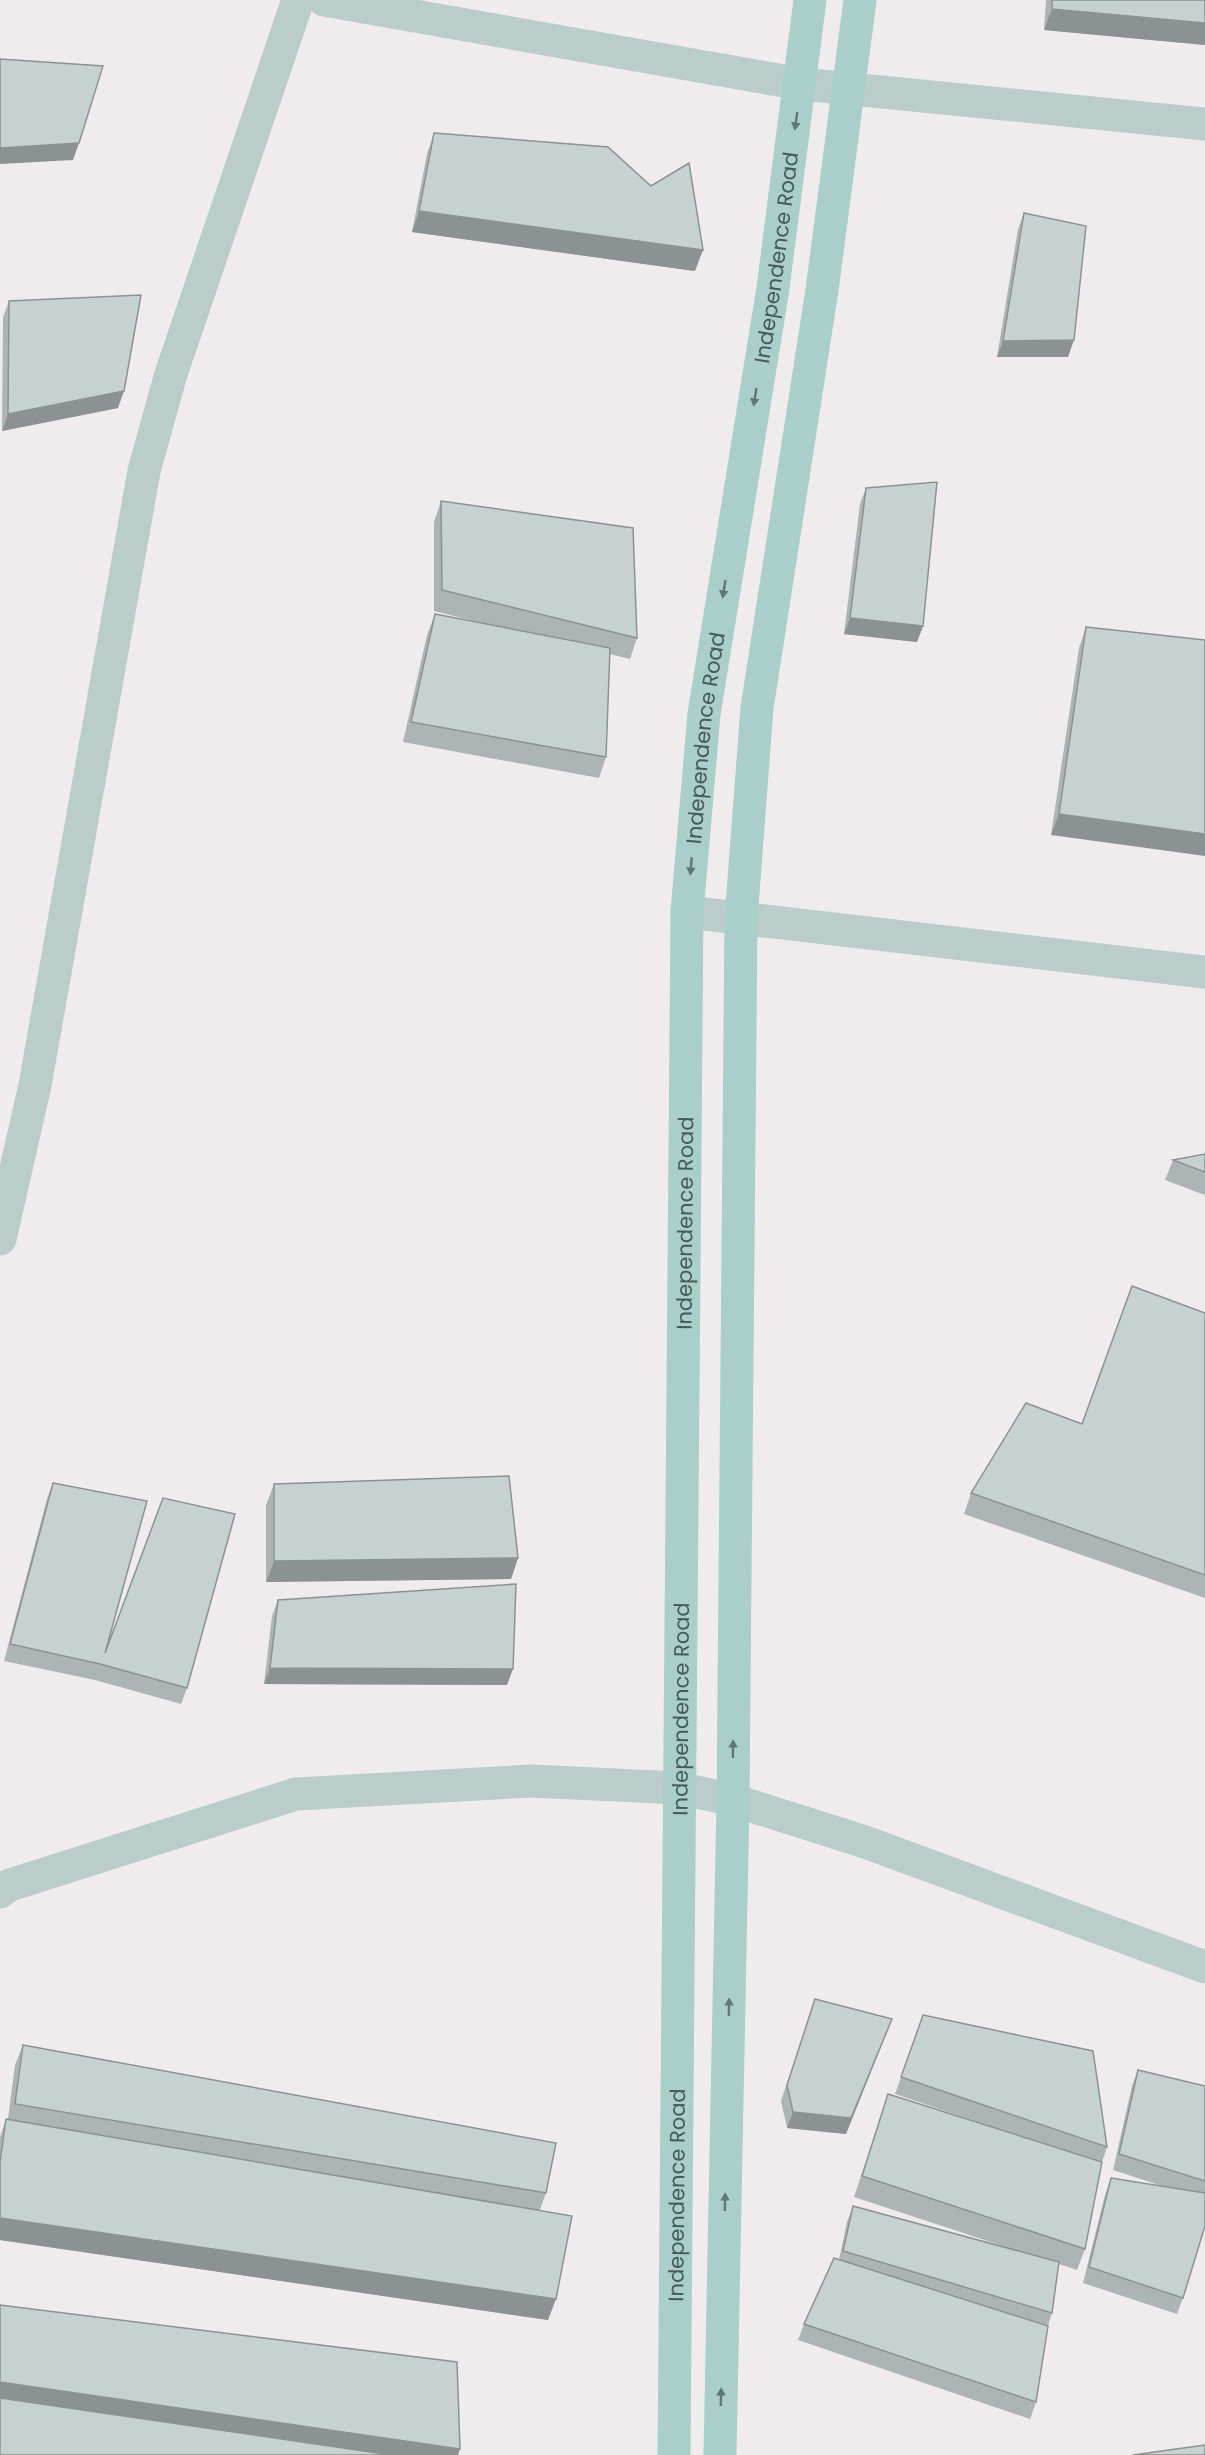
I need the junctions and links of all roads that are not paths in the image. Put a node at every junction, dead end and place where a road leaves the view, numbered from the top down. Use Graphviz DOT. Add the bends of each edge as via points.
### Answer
graph roads {
  1 [pos="298,0"];
  2 [pos="324,0"];
  3 [pos="810,0"];
  4 [pos="860,0"];
  5 [pos="801,84"];
  6 [pos="849,90"];
  7 [pos="1205,124"];
  8 [pos="687,912"];
  9 [pos="741,919"];
  10 [pos="1205,972"];
  11 [pos="0,1239"];
  12 [pos="679,1788"];
  13 [pos="733,1800"];
  14 [pos="0,1892"];
  15 [pos="1205,1967"];
  16 [pos="674,2455"];
  17 [pos="720,2455"];
  1 -- 11 [label="street" via="170,377 144,471 35,1085"];
  2 -- 5 [label="street"];
  3 -- 5 [label="main road, Independence Road"];
  4 -- 6 [label="main road"];
  5 -- 6 [label="street"];
  5 -- 8 [label="main road, Independence Road, one-way" via="773,288 704,714"];
  6 -- 7 [label="street"];
  6 -- 9 [label="main road" via="757,708"];
  8 -- 9 [label="street"];
  8 -- 12 [label="main road, Independence Road"];
  9 -- 10 [label="street"];
  13 -- 9 [label="main road, one-way"];
  12 -- 13 [label="street"];
  12 -- 14 [label="street" via="531,1781 296,1794 10,1885"];
  12 -- 16 [label="main road, Independence Road"];
  13 -- 15 [label="street" via="865,1842"];
  17 -- 13 [label="main road, one-way"];
}
